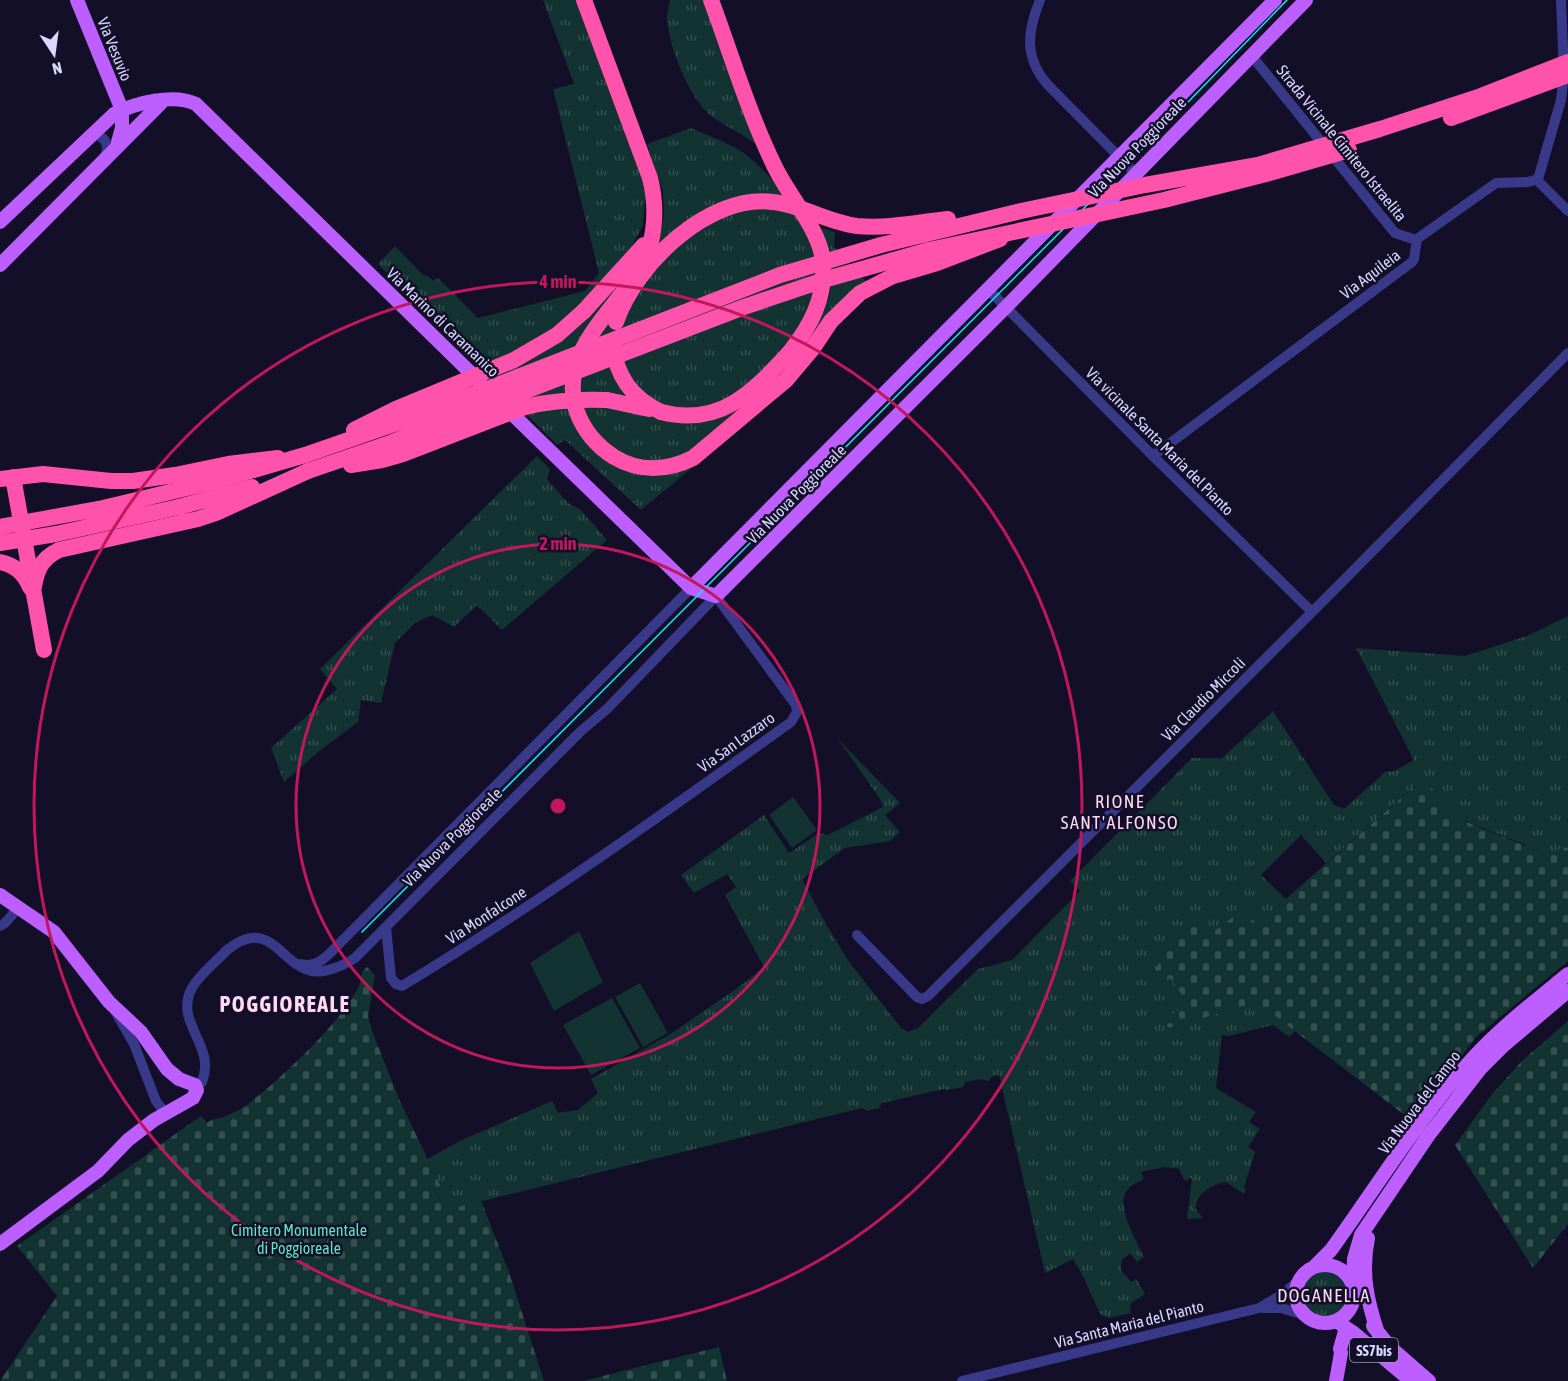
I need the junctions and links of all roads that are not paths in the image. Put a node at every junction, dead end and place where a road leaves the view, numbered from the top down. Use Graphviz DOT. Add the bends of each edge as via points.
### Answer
graph roads {
  1 [pos="77,0"];
  2 [pos="584,0"];
  3 [pos="711,0"];
  4 [pos="1275,0"];
  5 [pos="1306,0"];
  6 [pos="1562,0"];
  7 [pos="1038,1"];
  8 [pos="1251,55"];
  9 [pos="1567,70"];
  10 [pos="163,100"];
  11 [pos="122,110"];
  12 [pos="90,135"];
  13 [pos="110,152"];
  14 [pos="1119,157"];
  15 [pos="1135,173"];
  16 [pos="1537,180"];
  17 [pos="1021,211"];
  18 [pos="1568,211"];
  19 [pos="654,213"];
  20 [pos="0,222"];
  21 [pos="1024,230"];
  22 [pos="1416,240"];
  23 [pos="1,261"];
  24 [pos="989,290"];
  25 [pos="1006,307"];
  26 [pos="1568,353"];
  27 [pos="662,412"];
  28 [pos="1153,456"];
  29 [pos="307,463"];
  30 [pos="6,478"];
  31 [pos="0,527"];
  32 [pos="0,543"];
  33 [pos="0,562"];
  34 [pos="691,588"];
  35 [pos="33,592"];
  36 [pos="716,596"];
  37 [pos="1312,612"];
  38 [pos="44,650"];
  39 [pos="640,830"];
  40 [pos="0,894"];
  41 [pos="18,908"];
  42 [pos="0,926"];
  43 [pos="386,927"];
  44 [pos="857,935"];
  45 [pos="346,938"];
  46 [pos="361,952"];
  47 [pos="293,959"];
  48 [pos="1568,974"];
  49 [pos="1568,991"];
  50 [pos="109,1002"];
  51 [pos="195,1082"];
  52 [pos="163,1110"];
  53 [pos="1373,1216"];
  54 [pos="0,1244"];
  55 [pos="1315,1266"];
  56 [pos="1297,1282"];
  57 [pos="1354,1288"];
  58 [pos="1259,1308"];
  59 [pos="1304,1315"];
  60 [pos="1341,1325"];
  61 [pos="1378,1333"];
  62 [pos="1359,1337"];
  63 [pos="1341,1353"];
  64 [pos="962,1381"];
  65 [pos="1336,1381"];
  66 [pos="1411,1381"];
  67 [pos="1429,1381"];
  1 -- 11 [label="main road, Via Vesuvio"];
  2 -- 19 [label="highway" via="650,178"];
  3 -- 27 [label="highway, bridge" via="772,162 809,223 822,257 822,282 817,310 805,331 763,380 724,408 697,417"];
  4 -- 14 [label="main road, Via Nuova Poggioreale"];
  5 -- 8 [label="main road, Via Nuova Poggioreale"];
  6 -- 9 [label="street"];
  7 -- 14 [label="street" via="1029,41 1035,70"];
  8 -- 15 [label="main road, Via Nuova Poggioreale"];
  8 -- 22 [label="street, Strada Vicinale Cimitero Istraelita" via="1395,233"];
  9 -- 16 [label="street"];
  9 -- 17 [label="highway, bridge" via="1258,165"];
  9 -- 21 [label="highway, bridge" via="1474,110 1373,143 1164,200"];
  10 -- 11 [label="main road, Via Marino di Caramanico"];
  10 -- 13 [label="main road"];
  10 -- 34 [label="main road, Via Marino di Caramanico" via="186,99 196,104"];
  11 -- 12 [label="main road"];
  11 -- 13 [label="main road" via="122,128"];
  12 -- 13 [label="street" via="97,134 106,140"];
  12 -- 20 [label="main road"];
  13 -- 23 [label="main road"];
  14 -- 15 [label="street"];
  14 -- 24 [label="main road, Via Nuova Poggioreale"];
  15 -- 25 [label="main road, Via Nuova Poggioreale"];
  16 -- 18 [label="street"];
  16 -- 22 [label="street, Via Aquileia" via="1496,183"];
  17 -- 27 [label="highway, bridge" via="888,226 835,222 773,201 742,202 712,212 657,258 632,291 616,322 613,343 619,371 639,399"];
  17 -- 29 [label="highway, bridge" via="880,245 780,275"];
  19 -- 21 [label="highway, bridge" via="650,246 643,264 587,340 572,380 579,416 589,435 627,464 656,468 693,458 786,380 831,321 860,293 893,276"];
  19 -- 29 [label="highway, bridge" via="650,233 640,251 557,335 514,360 396,409"];
  21 -- 29 [label="highway, bridge" via="919,253 791,290 390,443"];
  22 -- 28 [label="street, Via Aquileia" via="1412,262"];
  24 -- 25 [label="street, Via vicinale Santa Maria del Pianto"];
  24 -- 34 [label="main road, Via Nuova Poggioreale"];
  25 -- 28 [label="street, Via vicinale Santa Maria del Pianto"];
  25 -- 36 [label="main road, Via Nuova Poggioreale"];
  26 -- 37 [label="street, Via Claudio Miccoli"];
  27 -- 29 [label="highway, bridge" via="607,400 554,401 382,460"];
  28 -- 37 [label="street, Via vicinale Santa Maria del Pianto"];
  29 -- 30 [label="highway, bridge" via="228,464 133,481 43,474"];
  29 -- 31 [label="highway, bridge"];
  29 -- 32 [label="highway, bridge" via="221,496"];
  29 -- 35 [label="highway" via="216,513 50,554 39,565"];
  30 -- 35 [label="highway, bridge"];
  33 -- 35 [label="highway" via="19,571"];
  34 -- 36 [label="main road"];
  34 -- 45 [label="street, Via Nuova Poggioreale"];
  35 -- 38 [label="highway"];
  36 -- 39 [label="street, Via San Lazzaro" via="796,705 797,712"];
  36 -- 43 [label="street, Via Nuova Poggioreale"];
  37 -- 44 [label="street, Via Claudio Miccoli" via="928,996 917,997"];
  39 -- 43 [label="street, Via Monfalcone" via="478,940 402,986 391,978"];
  40 -- 41 [label="main road"];
  41 -- 42 [label="street"];
  41 -- 50 [label="main road" via="54,932"];
  43 -- 46 [label="street, Via Nuova Poggioreale"];
  45 -- 46 [label="street" via="345,951 352,955"];
  45 -- 47 [label="street, Via Nuova Poggioreale" via="317,964 307,966"];
  46 -- 47 [label="street, Via Nuova Poggioreale" via="348,962 319,972 305,969"];
  47 -- 51 [label="street, Via Nuova Poggioreale" via="270,942 248,939 227,950 193,987 187,1011 206,1068"];
  48 -- 55 [label="main road, Via Nuova del Campo" via="1471,1060 1331,1250"];
  49 -- 53 [label="main road, Via Nuova del Campo" via="1481,1068"];
  50 -- 51 [label="main road" via="141,1032 173,1075"];
  50 -- 52 [label="street" via="134,1044"];
  51 -- 54 [label="main road" via="192,1083 197,1093 193,1098 128,1140 98,1171"];
  53 -- 57 [label="main road, Via Nuova del Campo" via="1361,1235 1354,1258"];
  53 -- 61 [label="main road" via="1364,1280"];
  55 -- 56 [label="main road"];
  55 -- 57 [label="main road" via="1333,1265 1348,1276"];
  56 -- 58 [label="street, Via Santa Maria del Pianto"];
  56 -- 59 [label="main road" via="1295,1296"];
  57 -- 60 [label="main road"];
  57 -- 61 [label="main road"];
  58 -- 59 [label="street" via="1281,1308"];
  58 -- 64 [label="street, Via Santa Maria del Pianto"];
  59 -- 60 [label="main road" via="1319,1323"];
  60 -- 62 [label="main road, SS7bis"];
  60 -- 63 [label="main road"];
  61 -- 67 [label="main road, SS7bis"];
  62 -- 63 [label="main road"];
  62 -- 66 [label="main road, SS7bis"];
  63 -- 65 [label="main road"];
}
